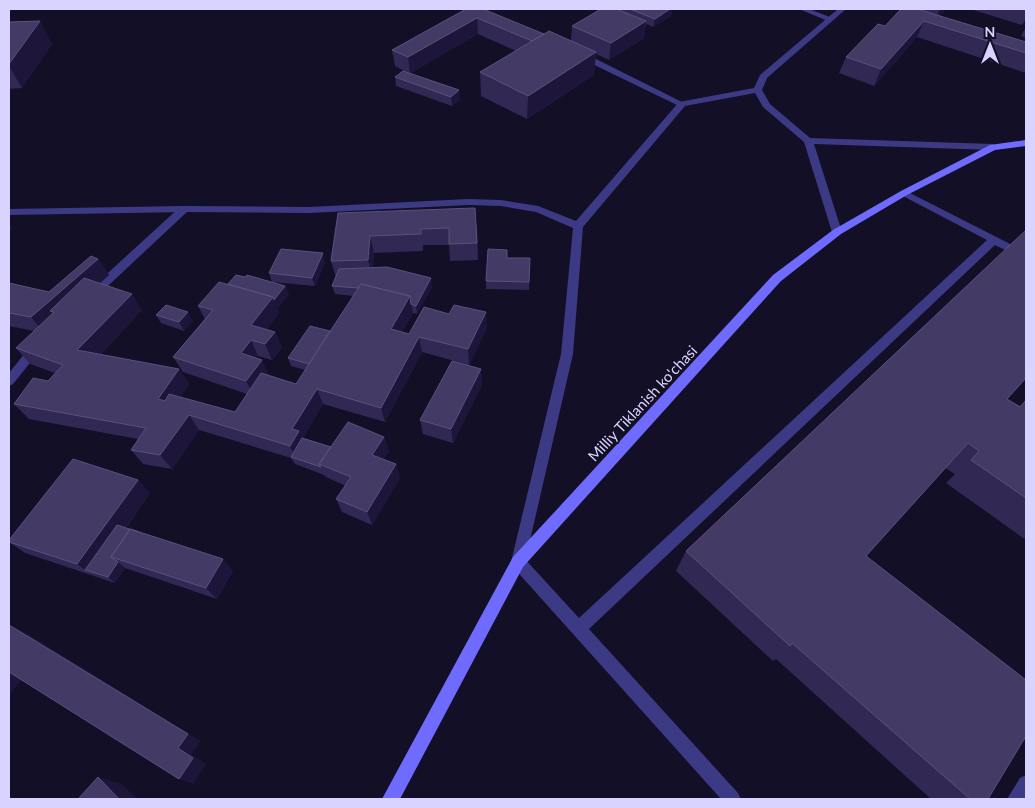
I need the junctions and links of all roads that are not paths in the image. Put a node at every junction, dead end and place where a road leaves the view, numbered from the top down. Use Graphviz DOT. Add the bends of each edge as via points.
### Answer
graph roads {
  1 [pos="803,9"];
  2 [pos="842,9"];
  3 [pos="831,19"];
  4 [pos="569,49"];
  5 [pos="758,90"];
  6 [pos="682,104"];
  7 [pos="808,141"];
  8 [pos="1026,143"];
  9 [pos="993,147"];
  10 [pos="904,193"];
  11 [pos="184,209"];
  12 [pos="9,212"];
  13 [pos="578,226"];
  14 [pos="837,232"];
  15 [pos="994,240"];
  16 [pos="1026,256"];
  17 [pos="78,307"];
  18 [pos="42,339"];
  19 [pos="9,381"];
  20 [pos="518,562"];
  21 [pos="579,628"];
  22 [pos="1026,784"];
  23 [pos="391,799"];
  24 [pos="732,799"];
  25 [pos="1016,799"];
  1 -- 3 [label="street"];
  2 -- 3 [label="street"];
  3 -- 5 [label="street" via="764,77"];
  4 -- 6 [label="street"];
  5 -- 6 [label="street"];
  5 -- 7 [label="street" via="766,105"];
  6 -- 13 [label="street"];
  7 -- 9 [label="street"];
  7 -- 14 [label="street"];
  8 -- 9 [label="main road, Milliy Tiklanish ko'chasi"];
  9 -- 10 [label="main road, Milliy Tiklanish ko'chasi"];
  10 -- 14 [label="main road, Milliy Tiklanish ko'chasi"];
  10 -- 15 [label="street"];
  11 -- 12 [label="street"];
  11 -- 13 [label="street" via="309,210 484,202 538,209"];
  11 -- 17 [label="street"];
  13 -- 20 [label="street" via="566,354"];
  14 -- 20 [label="main road, Milliy Tiklanish ko'chasi" via="777,278"];
  15 -- 16 [label="street"];
  15 -- 21 [label="street"];
  18 -- 19 [label="street"];
  20 -- 21 [label="street"];
  20 -- 23 [label="main road, Milliy Tiklanish ko'chasi"];
  21 -- 24 [label="street"];
  22 -- 25 [label="street"];
}
